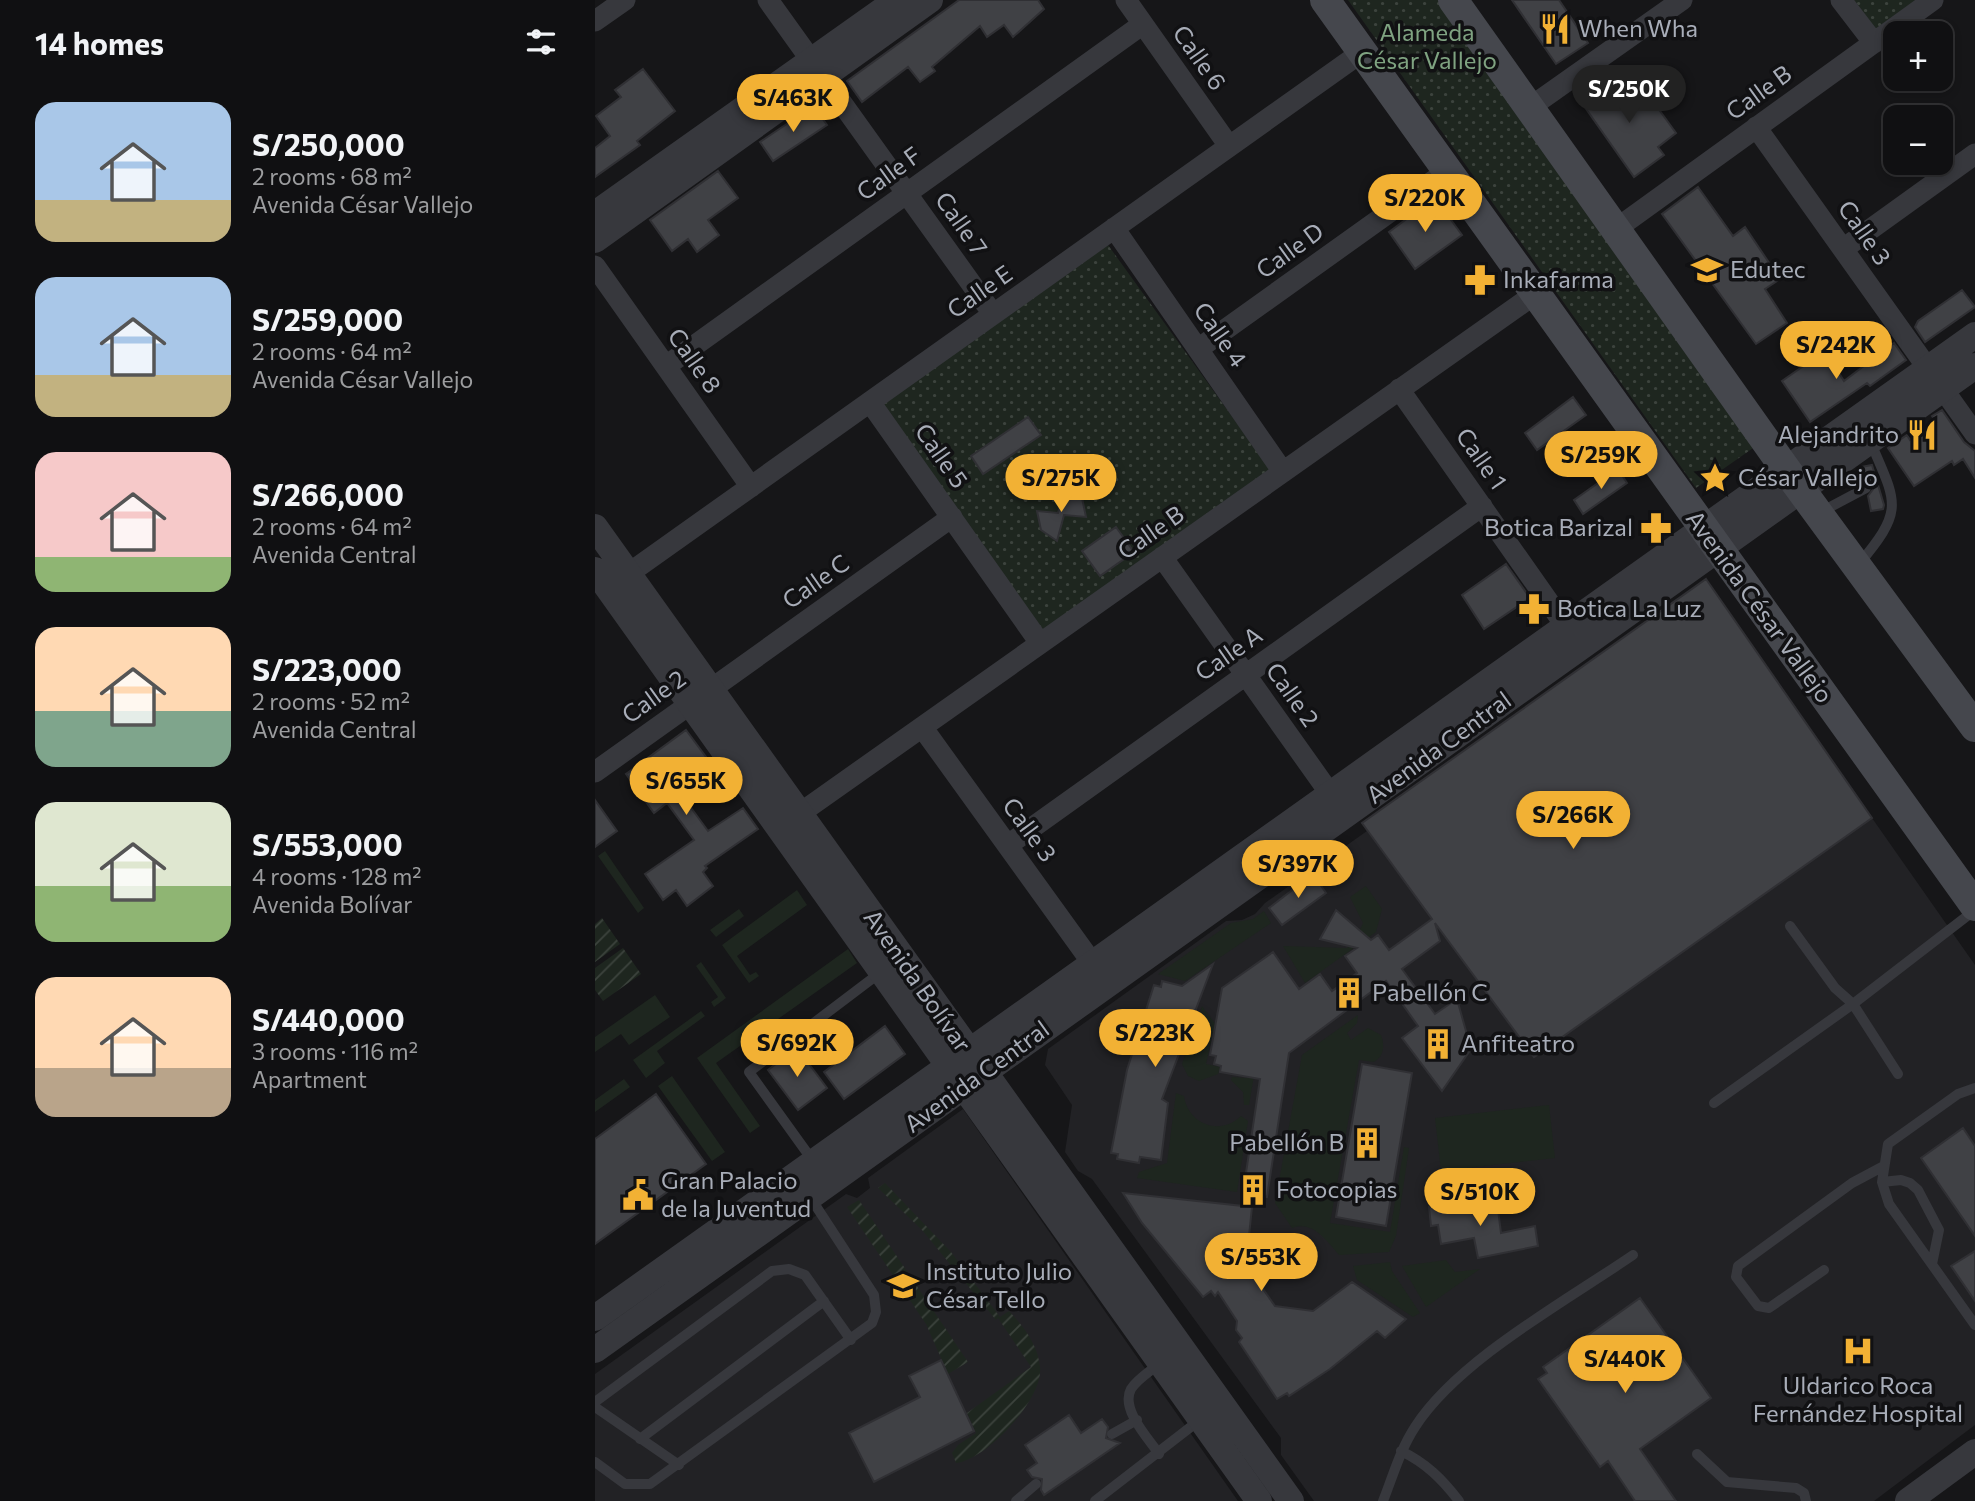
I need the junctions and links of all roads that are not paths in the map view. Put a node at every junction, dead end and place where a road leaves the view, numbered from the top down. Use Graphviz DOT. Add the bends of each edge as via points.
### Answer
graph roads {
  1 [pos="625,0"];
  2 [pos="768,0"];
  3 [pos="897,0"];
  4 [pos="930,0"];
  5 [pos="1126,0"];
  6 [pos="1325,0"];
  7 [pos="1453,0"];
  8 [pos="1841,0"];
  9 [pos="1933,0"];
  10 [pos="1673,3"];
  11 [pos="595,21"];
  12 [pos="1143,24"];
  13 [pos="1874,43"];
  14 [pos="1362,52"];
  15 [pos="819,68"];
  16 [pos="1529,108"];
  17 [pos="1756,127"];
  18 [pos="1229,146"];
  19 [pos="1975,154"];
  20 [pos="1447,171"];
  21 [pos="908,193"];
  22 [pos="595,214"];
  23 [pos="1114,228"];
  24 [pos="1616,229"];
  25 [pos="595,240"];
  26 [pos="1843,249"];
  27 [pos="595,266"];
  28 [pos="1535,294"];
  29 [pos="993,314"];
  30 [pos="1975,335"];
  31 [pos="1198,349"];
  32 [pos="666,366"];
  33 [pos="1975,366"];
  34 [pos="1936,380"];
  35 [pos="1399,389"];
  36 [pos="870,402"];
  37 [pos="1975,434"];
  38 [pos="1870,441"];
  39 [pos="1283,472"];
  40 [pos="751,487"];
  41 [pos="1866,488"];
  42 [pos="1803,492"];
  43 [pos="1482,506"];
  44 [pos="952,517"];
  45 [pos="595,527"];
  46 [pos="1711,540"];
  47 [pos="1162,557"];
  48 [pos="1857,566"];
  49 [pos="595,570"];
  50 [pos="628,574"];
  51 [pos="1567,628"];
  52 [pos="1040,643"];
  53 [pos="1246,675"];
  54 [pos="699,697"];
  55 [pos="1974,723"];
  56 [pos="922,727"];
  57 [pos="595,772"];
  58 [pos="1331,795"];
  59 [pos="799,814"];
  60 [pos="1008,845"];
  61 [pos="1975,908"];
  62 [pos="1790,926"];
  63 [pos="1093,964"];
  64 [pos="881,972"];
  65 [pos="1853,1004"];
  66 [pos="957,1058"];
  67 [pos="1898,1074"];
  68 [pos="974,1080"];
  69 [pos="1975,1088"];
  70 [pos="1714,1103"];
  71 [pos="813,1161"];
  72 [pos="1882,1167"];
  73 [pos="1882,1182"];
  74 [pos="810,1197"];
  75 [pos="1092,1246"];
  76 [pos="1633,1255"];
  77 [pos="1932,1264"];
  78 [pos="1824,1270"];
  79 [pos="824,1301"];
  80 [pos="595,1318"];
  81 [pos="1975,1325"];
  82 [pos="851,1340"];
  83 [pos="595,1350"];
  84 [pos="1160,1363"];
  85 [pos="595,1405"];
  86 [pos="1201,1419"];
  87 [pos="1136,1420"];
  88 [pos="1112,1434"];
  89 [pos="640,1439"];
  90 [pos="1401,1451"];
  91 [pos="1975,1452"];
  92 [pos="1159,1454"];
  93 [pos="1697,1454"];
  94 [pos="595,1462"];
  95 [pos="679,1465"];
  96 [pos="1036,1484"];
  97 [pos="1016,1501"];
  98 [pos="1095,1501"];
  99 [pos="1259,1501"];
  100 [pos="1290,1501"];
  101 [pos="1383,1501"];
  102 [pos="1459,1501"];
  103 [pos="1806,1501"];
  104 [pos="1908,1501"];
  1 -- 11 [label="street"];
  2 -- 15 [label="street"];
  3 -- 15 [label="street"];
  4 -- 15 [label="street"];
  5 -- 12 [label="street, Calle 6"];
  6 -- 14 [label="main road, Avenida César Vallejo"];
  7 -- 16 [label="main road"];
  8 -- 13 [label="street"];
  9 -- 13 [label="street, Calle B"];
  10 -- 16 [label="street"];
  12 -- 18 [label="street, Calle 6"];
  12 -- 21 [label="street, Calle F"];
  13 -- 17 [label="street, Calle B"];
  14 -- 18 [label="street, Calle E"];
  14 -- 20 [label="main road, Avenida César Vallejo"];
  15 -- 21 [label="street, Calle 7"];
  15 -- 22 [label="street"];
  15 -- 25 [label="street"];
  16 -- 24 [label="main road"];
  17 -- 24 [label="street, Calle B"];
  17 -- 26 [label="street, Calle 3"];
  18 -- 23 [label="street, Calle E"];
  19 -- 26 [label="street"];
  20 -- 28 [label="main road, Avenida César Vallejo"];
  20 -- 31 [label="street, Calle D"];
  21 -- 29 [label="street, Calle 7"];
  21 -- 32 [label="street, Calle F"];
  23 -- 29 [label="street, Calle E"];
  23 -- 31 [label="street, Calle 4"];
  24 -- 42 [label="main road"];
  26 -- 34 [label="street, Calle 3"];
  27 -- 32 [label="street, Calle 8"];
  28 -- 35 [label="street, Calle B"];
  28 -- 46 [label="main road, Avenida César Vallejo"];
  29 -- 36 [label="street, Calle E"];
  30 -- 34 [label="street, Avenida Central"];
  31 -- 39 [label="street, Calle 4"];
  32 -- 40 [label="street, Calle 8"];
  33 -- 34 [label="street, Avenida Central"];
  34 -- 37 [label="street"];
  34 -- 38 [label="street, Avenida Central"];
  34 -- 42 [label="street, Avenida Central"];
  35 -- 39 [label="street, Calle B"];
  35 -- 43 [label="street, Calle 1"];
  36 -- 40 [label="street, Calle E"];
  36 -- 44 [label="street, Calle 5"];
  38 -- 42 [label="street, Avenida Central"];
  38 -- 48 [label="lane" via="1892,501 1886,532"];
  39 -- 47 [label="street, Calle B"];
  40 -- 50 [label="street, Calle E"];
  41 -- 42 [label="lane"];
  42 -- 46 [label="street, Avenida Central"];
  42 -- 48 [label="main road"];
  43 -- 51 [label="street, Calle 1"];
  43 -- 53 [label="street, Calle A"];
  44 -- 52 [label="street, Calle 5"];
  44 -- 54 [label="street, Calle C"];
  45 -- 50 [label="street, Avenida Bolívar"];
  46 -- 51 [label="street, Avenida Central"];
  46 -- 61 [label="main road, Avenida César Vallejo"];
  46 -- 68 [label="street, Avenida Central"];
  47 -- 52 [label="street, Calle B"];
  47 -- 53 [label="street, Calle 2"];
  48 -- 55 [label="main road"];
  49 -- 54 [label="street, Avenida Bolívar"];
  50 -- 54 [label="street, Avenida Bolívar"];
  51 -- 58 [label="street, Avenida Central"];
  52 -- 56 [label="street, Calle B"];
  53 -- 58 [label="street, Calle 2"];
  53 -- 60 [label="street, Calle A"];
  54 -- 57 [label="street, Calle 2"];
  54 -- 59 [label="street, Avenida Bolívar"];
  54 -- 64 [label="street, Avenida Bolívar"];
  56 -- 59 [label="street, Calle B"];
  56 -- 60 [label="street, Calle 3"];
  58 -- 63 [label="street, Avenida Central"];
  59 -- 66 [label="street, Avenida Bolívar"];
  60 -- 63 [label="street, Calle 3"];
  61 -- 65 [label="lane"];
  62 -- 65 [label="lane" via="1835,988"];
  63 -- 66 [label="street, Avenida Central"];
  64 -- 66 [label="street, Avenida Bolívar"];
  64 -- 71 [label="lane" via="749,1072"];
  65 -- 67 [label="lane"];
  65 -- 70 [label="lane"];
  66 -- 68 [label="street, Avenida Bolívar"];
  66 -- 71 [label="street, Avenida Central"];
  68 -- 74 [label="street, Avenida Central"];
  68 -- 75 [label="street, Avenida Bolívar"];
  69 -- 72 [label="lane" via="1958,1094 1888,1144"];
  71 -- 80 [label="street, Avenida Central"];
  72 -- 73 [label="lane"];
  72 -- 78 [label="lane" via="1738,1266 1736,1277 1758,1306 1769,1308"];
  73 -- 77 [label="lane" via="1889,1204"];
  73 -- 77 [label="lane" via="1901,1180 1918,1190 1939,1230"];
  74 -- 82 [label="lane" via="874,1295 875,1319"];
  74 -- 83 [label="street, Avenida Central"];
  75 -- 84 [label="street, Avenida Bolívar"];
  75 -- 100 [label="street, Avenida Bolívar"];
  76 -- 90 [label="lane" via="1449,1385"];
  77 -- 81 [label="lane"];
  79 -- 82 [label="lane"];
  79 -- 85 [label="lane" via="806,1275 789,1269 772,1271"];
  79 -- 89 [label="lane"];
  82 -- 95 [label="lane"];
  84 -- 86 [label="street, Avenida Bolívar"];
  84 -- 87 [label="lane" via="1132,1388 1130,1406"];
  85 -- 89 [label="lane"];
  86 -- 92 [label="lane"];
  86 -- 99 [label="street, Avenida Bolívar"];
  87 -- 88 [label="lane"];
  87 -- 92 [label="lane"];
  89 -- 95 [label="lane"];
  90 -- 101 [label="lane"];
  90 -- 102 [label="lane" via="1422,1461"];
  91 -- 104 [label="street"];
  92 -- 98 [label="lane"];
  93 -- 103 [label="lane" via="1727,1482 1796,1488"];
  94 -- 95 [label="lane" via="619,1481 635,1486 650,1484"];
  96 -- 97 [label="lane"];
}
